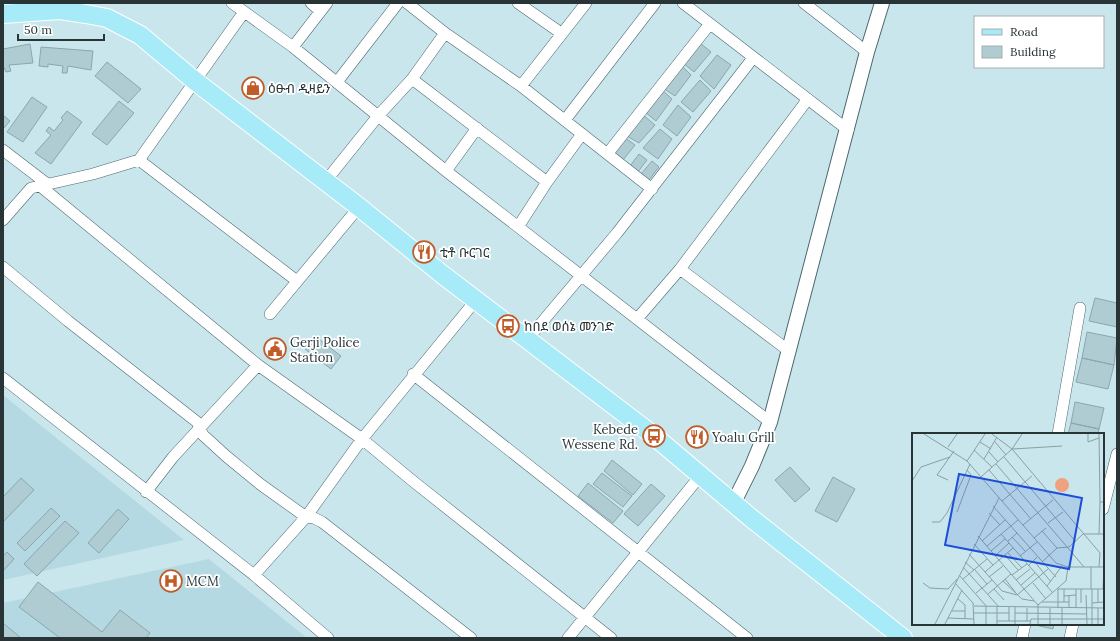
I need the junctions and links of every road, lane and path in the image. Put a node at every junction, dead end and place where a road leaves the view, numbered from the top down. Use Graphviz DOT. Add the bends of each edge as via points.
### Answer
graph roads {
  1 [pos="232,3"];
  2 [pos="311,3"];
  3 [pos="398,3"];
  4 [pos="407,3"];
  5 [pos="518,3"];
  6 [pos="655,3"];
  7 [pos="683,3"];
  8 [pos="804,3"];
  9 [pos="882,3"];
  10 [pos="580,5"];
  11 [pos="61,7"];
  12 [pos="323,7"];
  13 [pos="9,10"];
  14 [pos="244,12"];
  15 [pos="710,25"];
  16 [pos="445,33"];
  17 [pos="561,34"];
  18 [pos="294,47"];
  19 [pos="867,52"];
  20 [pos="753,58"];
  21 [pos="412,79"];
  22 [pos="195,81"];
  23 [pos="337,82"];
  24 [pos="521,86"];
  25 [pos="808,99"];
  26 [pos="378,116"];
  27 [pos="565,120"];
  28 [pos="477,128"];
  29 [pos="848,130"];
  30 [pos="582,134"];
  31 [pos="3,150"];
  32 [pos="608,154"];
  33 [pos="140,160"];
  34 [pos="446,171"];
  35 [pos="325,182"];
  36 [pos="547,182"];
  37 [pos="42,184"];
  38 [pos="652,189"];
  39 [pos="359,207"];
  40 [pos="3,220"];
  41 [pos="518,227"];
  42 [pos="3,267"];
  43 [pos="680,269"];
  44 [pos="582,276"];
  45 [pos="297,281"];
  46 [pos="476,300"];
  47 [pos="1080,308"];
  48 [pos="270,314"];
  49 [pos="637,319"];
  50 [pos="527,340"];
  51 [pos="789,351"];
  52 [pos="258,365"];
  53 [pos="413,374"];
  54 [pos="3,378"];
  55 [pos="770,422"];
  56 [pos="201,428"];
  57 [pos="1058,433"];
  58 [pos="362,439"];
  59 [pos="1117,454"];
  60 [pos="700,476"];
  61 [pos="146,492"];
  62 [pos="734,502"];
  63 [pos="1104,505"];
  64 [pos="306,517"];
  65 [pos="638,553"];
  66 [pos="254,575"];
  67 [pos="584,616"];
  68 [pos="1025,625"];
  69 [pos="1073,625"];
  70 [pos="328,638"];
  71 [pos="471,638"];
  72 [pos="568,638"];
  73 [pos="611,638"];
  74 [pos="747,638"];
  75 [pos="903,638"];
  76 [pos="1022,638"];
  77 [pos="1070,638"];
  1 -- 14 [label="street"];
  2 -- 12 [label="street"];
  3 -- 23 [label="street"];
  4 -- 16 [label="street"];
  5 -- 17 [label="street"];
  6 -- 27 [label="street"];
  7 -- 15 [label="street"];
  8 -- 19 [label="street"];
  9 -- 19 [label="street"];
  10 -- 17 [label="street"];
  11 -- 13 [label="main road"];
  11 -- 22 [label="main road" via="107,18 140,34"];
  12 -- 18 [label="street"];
  14 -- 18 [label="street"];
  14 -- 22 [label="street"];
  15 -- 20 [label="street"];
  15 -- 32 [label="street"];
  16 -- 21 [label="street"];
  16 -- 24 [label="street"];
  17 -- 24 [label="street"];
  18 -- 23 [label="street"];
  19 -- 29 [label="street"];
  20 -- 25 [label="street"];
  20 -- 38 [label="street"];
  21 -- 26 [label="street"];
  21 -- 28 [label="street"];
  22 -- 33 [label="street"];
  22 -- 35 [label="main road"];
  23 -- 26 [label="street"];
  24 -- 27 [label="street"];
  25 -- 29 [label="street"];
  25 -- 43 [label="street"];
  26 -- 34 [label="street"];
  26 -- 35 [label="street"];
  27 -- 30 [label="street"];
  28 -- 34 [label="street"];
  28 -- 36 [label="street"];
  29 -- 51 [label="street"];
  30 -- 32 [label="street"];
  30 -- 36 [label="street"];
  31 -- 37 [label="street"];
  32 -- 38 [label="street"];
  33 -- 37 [label="street" via="93,174"];
  33 -- 45 [label="street"];
  34 -- 41 [label="street"];
  35 -- 39 [label="main road"];
  36 -- 41 [label="street"];
  37 -- 40 [label="street" via="27,191"];
  37 -- 52 [label="street"];
  38 -- 44 [label="street"];
  39 -- 45 [label="street"];
  39 -- 46 [label="main road"];
  41 -- 44 [label="street"];
  42 -- 56 [label="street" via="197,422"];
  43 -- 49 [label="street"];
  43 -- 51 [label="street"];
  44 -- 49 [label="street"];
  44 -- 50 [label="street"];
  45 -- 48 [label="street"];
  46 -- 50 [label="main road"];
  46 -- 53 [label="street"];
  47 -- 57 [label="street"];
  49 -- 55 [label="street"];
  50 -- 60 [label="main road" via="654,436"];
  51 -- 55 [label="street"];
  52 -- 56 [label="street"];
  52 -- 58 [label="street"];
  53 -- 58 [label="street"];
  53 -- 65 [label="street"];
  54 -- 61 [label="street"];
  55 -- 62 [label="street"];
  56 -- 61 [label="street" via="173,457"];
  56 -- 64 [label="street" via="203,435 232,461 289,507"];
  58 -- 64 [label="street"];
  58 -- 67 [label="street"];
  59 -- 63 [label="street"];
  60 -- 62 [label="main road"];
  60 -- 65 [label="street"];
  61 -- 66 [label="street"];
  62 -- 75 [label="main road"];
  64 -- 66 [label="street"];
  64 -- 71 [label="street" via="322,522"];
  65 -- 67 [label="street"];
  65 -- 74 [label="street"];
  66 -- 70 [label="street"];
  67 -- 72 [label="street"];
  67 -- 73 [label="street"];
  68 -- 76 [label="street"];
  69 -- 77 [label="street"];
}
